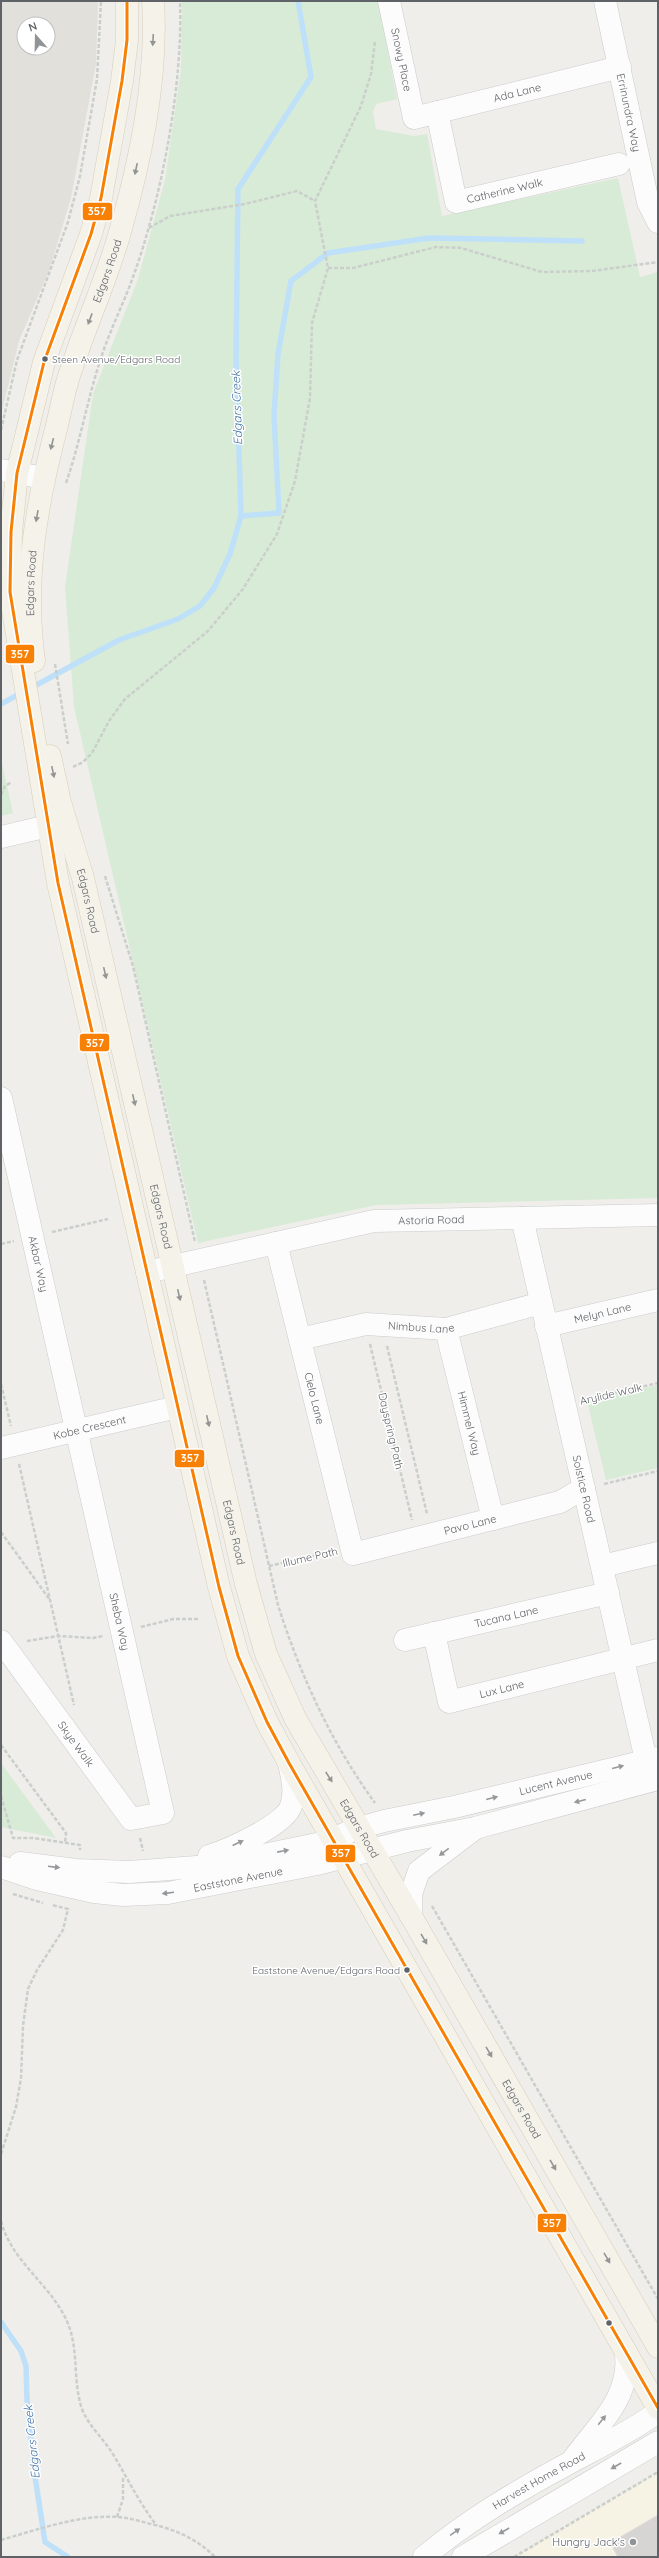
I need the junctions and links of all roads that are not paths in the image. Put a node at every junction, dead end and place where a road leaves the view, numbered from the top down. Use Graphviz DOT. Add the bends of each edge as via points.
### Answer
graph roads {
  1 [pos="127,1"];
  2 [pos="153,1"];
  3 [pos="389,1"];
  4 [pos="605,1"];
  5 [pos="620,67"];
  6 [pos="437,112"];
  7 [pos="414,118"];
  8 [pos="619,164"];
  9 [pos="658,222"];
  10 [pos="9,471"];
  11 [pos="44,478"];
  12 [pos="23,633"];
  13 [pos="40,738"];
  14 [pos="48,826"];
  15 [pos="1,837"];
  16 [pos="1,1098"];
  17 [pos="3,1122"];
  18 [pos="658,1215"];
  19 [pos="522,1218"];
  20 [pos="276,1243"];
  21 [pos="172,1266"];
  22 [pos="147,1272"];
  23 [pos="658,1300"];
  24 [pos="541,1303"];
  25 [pos="546,1326"];
  26 [pos="446,1328"];
  27 [pos="300,1339"];
  28 [pos="177,1407"];
  29 [pos="77,1431"];
  30 [pos="8,1446"];
  31 [pos="584,1488"];
  32 [pos="493,1519"];
  33 [pos="352,1550"];
  34 [pos="658,1553"];
  35 [pos="602,1566"];
  36 [pos="608,1593"];
  37 [pos="434,1634"];
  38 [pos="405,1640"];
  39 [pos="1,1642"];
  40 [pos="658,1650"];
  41 [pos="622,1658"];
  42 [pos="652,1759"];
  43 [pos="289,1763"];
  44 [pos="658,1779"];
  45 [pos="454,1808"];
  46 [pos="163,1813"];
  47 [pos="359,1828"];
  48 [pos="475,1828"];
  49 [pos="331,1840"];
  50 [pos="370,1849"];
  51 [pos="343,1858"];
  52 [pos="1,1860"];
  53 [pos="1,1867"];
  54 [pos="162,1871"];
  55 [pos="411,1916"];
  56 [pos="658,2347"];
  57 [pos="626,2352"];
  58 [pos="658,2408"];
  59 [pos="658,2412"];
  60 [pos="658,2442"];
  61 [pos="570,2462"];
  62 [pos="476,2553"];
  63 [pos="424,2557"];
  1 -- 10 [label="main road, Edgars Road" via="127,40 122,81 101,198 91,234 44,362"];
  2 -- 11 [label="main road, Edgars Road, one-way" via="151,74 145,125 133,180 120,233 70,371"];
  3 -- 7 [label="street, Snowy Place"];
  4 -- 5 [label="street, Errinundra Way"];
  5 -- 6 [label="street, Ada Lane"];
  5 -- 9 [label="street, Errinundra Way" via="648,202"];
  6 -- 7 [label="street, Ada Lane"];
  6 -- 8 [label="street, Catherine Walk" via="456,202"];
  10 -- 11 [label="street"];
  10 -- 12 [label="main road, Edgars Road" via="10,592"];
  11 -- 12 [label="main road, Edgars Road, one-way" via="30,561"];
  12 -- 13 [label="main road, Edgars Road"];
  13 -- 14 [label="main road, Edgars Road"];
  13 -- 21 [label="main road, Edgars Road, one-way" via="53,772 83,878"];
  14 -- 15 [label="street"];
  14 -- 22 [label="main road, Edgars Road" via="58,883"];
  16 -- 17 [label="street, Akbar Way"];
  17 -- 29 [label="street, Akbar Way" via="33,1237"];
  18 -- 19 [label="street, Astoria Road"];
  19 -- 20 [label="street, Astoria Road" via="374,1221"];
  19 -- 24 [label="street, Solstice Road"];
  20 -- 21 [label="street, Astoria Road"];
  20 -- 27 [label="street, Cielo Lane"];
  21 -- 22 [label="street, Astoria Road"];
  21 -- 47 [label="main road, Edgars Road, one-way" via="255,1621 266,1654 296,1720"];
  22 -- 28 [label="main road, Edgars Road"];
  23 -- 25 [label="street, Melyn Lane"];
  24 -- 25 [label="street, Solstice Road"];
  24 -- 26 [label="street, Nimbus Lane"];
  25 -- 31 [label="street, Solstice Road"];
  26 -- 27 [label="street, Nimbus Lane" via="374,1324"];
  26 -- 32 [label="street, Himmel Way"];
  27 -- 33 [label="street, Cielo Lane"];
  28 -- 29 [label="street, Kobe Crescent"];
  28 -- 43 [label="main road, Edgars Road" via="230,1630 251,1687"];
  29 -- 30 [label="street, Kobe Crescent"];
  29 -- 46 [label="street, Sheba Way"];
  31 -- 32 [label="street, Pavo Lane" via="560,1502"];
  31 -- 35 [label="street, Solstice Road"];
  32 -- 33 [label="street, Pavo Lane"];
  34 -- 35 [label="street"];
  35 -- 36 [label="street, Solstice Road"];
  36 -- 37 [label="street, Tucana Lane"];
  36 -- 41 [label="street, Solstice Road"];
  37 -- 38 [label="street, Tucana Lane"];
  37 -- 41 [label="street, Lux Lane" via="449,1702"];
  39 -- 46 [label="street, Skye Walk" via="131,1819"];
  40 -- 41 [label="street"];
  41 -- 42 [label="street, Solstice Road"];
  45 -- 42 [label="street, Lucent Avenue, one-way"];
  43 -- 49 [label="main road, Edgars Road"];
  54 -- 43 [label="street, one-way" via="214,1855 252,1837 284,1816 291,1807 294,1794"];
  44 -- 48 [label="street, one-way"];
  47 -- 45 [label="street, Eaststone Avenue, one-way"];
  47 -- 49 [label="street, Eaststone Avenue"];
  47 -- 50 [label="main road, Edgars Road"];
  48 -- 50 [label="street, Eaststone Avenue"];
  48 -- 55 [label="street, one-way" via="419,1871 411,1894"];
  49 -- 51 [label="main road, Edgars Road"];
  54 -- 49 [label="street, Eaststone Avenue, one-way" via="210,1866"];
  50 -- 51 [label="street, Eaststone Avenue"];
  50 -- 55 [label="main road, Edgars Road"];
  51 -- 53 [label="street, Eaststone Avenue, one-way" via="201,1888 146,1895 73,1889"];
  51 -- 57 [label="main road, Edgars Road"];
  52 -- 54 [label="street, Eaststone Avenue, one-way" via="100,1871"];
  55 -- 56 [label="main road, Edgars Road, one-way"];
  57 -- 58 [label="main road, Edgars Road"];
  61 -- 57 [label="street, one-way" via="617,2401 625,2384 628,2369"];
  59 -- 61 [label="street, Harvest Home Road" via="629,2433"];
  60 -- 62 [label="street, one-way"];
  63 -- 61 [label="street, Harvest Home Road, one-way" via="483,2513"];
}
